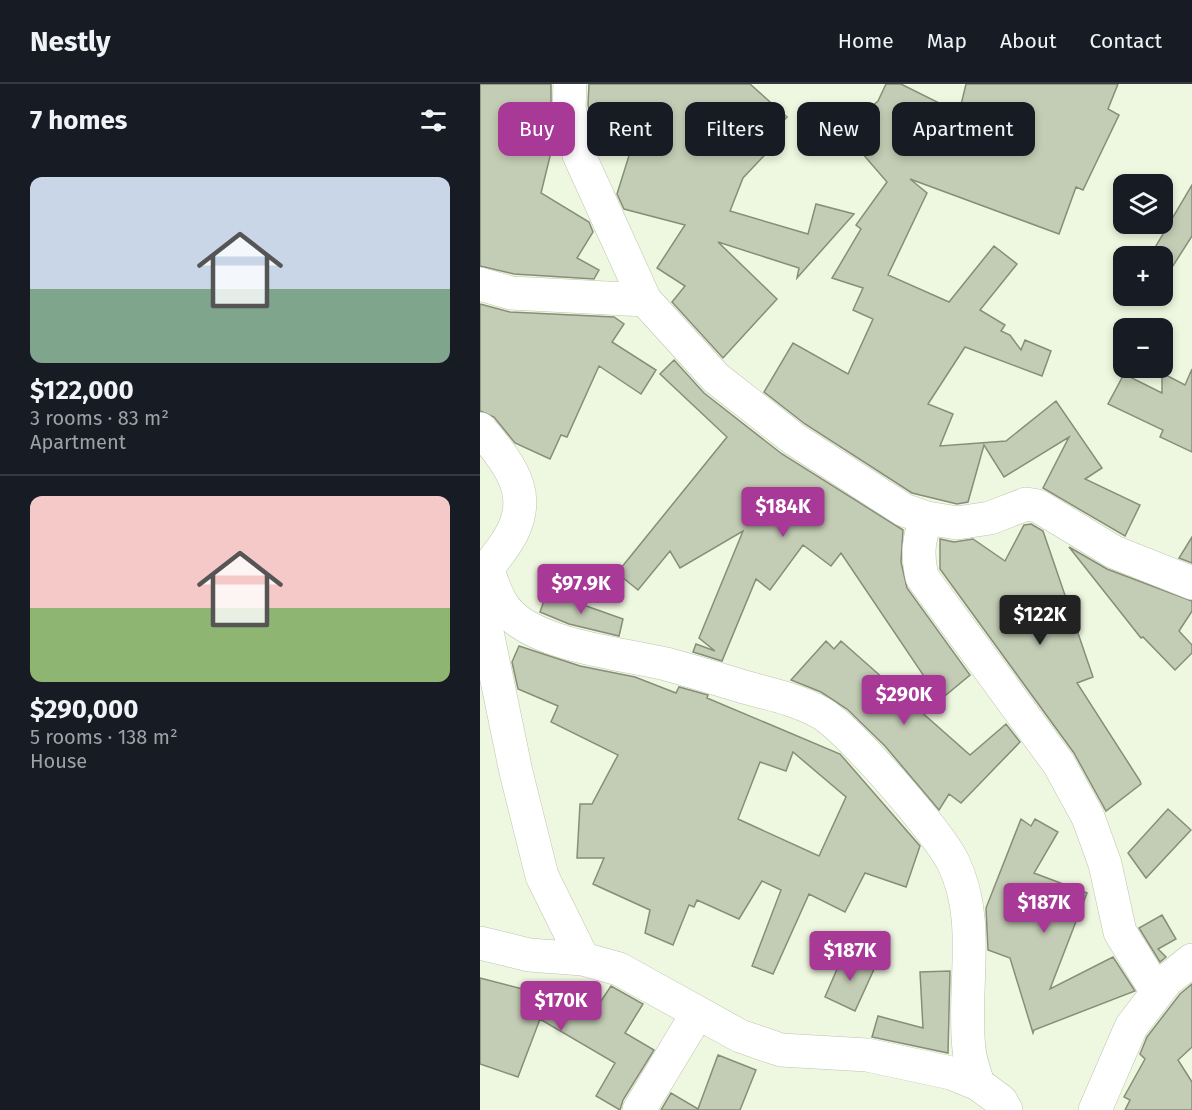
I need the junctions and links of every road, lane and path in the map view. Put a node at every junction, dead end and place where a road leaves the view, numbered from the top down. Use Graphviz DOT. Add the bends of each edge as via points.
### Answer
graph roads {
  1 [pos="570,84"];
  2 [pos="480,284"];
  3 [pos="645,300"];
  4 [pos="480,429"];
  5 [pos="927,518"];
  6 [pos="484,571"];
  7 [pos="1192,583"];
  8 [pos="480,943"];
  9 [pos="582,959"];
  10 [pos="1192,960"];
  11 [pos="1157,992"];
  12 [pos="697,1014"];
  13 [pos="978,1084"];
  14 [pos="639,1110"];
  15 [pos="1006,1110"];
  16 [pos="1095,1110"];
  1 -- 3 [label="street" via="569,107 579,155"];
  2 -- 3 [label="street" via="511,293"];
  3 -- 5 [label="street" via="716,378 794,440 904,510"];
  4 -- 6 [label="street" via="503,456 522,495 514,533"];
  5 -- 7 [label="street" via="957,523 990,518 1026,504 1038,506 1114,552"];
  5 -- 11 [label="street" via="919,537 922,577 1059,764 1088,818 1105,864 1120,932"];
  6 -- 9 [label="street" via="486,627 542,876"];
  6 -- 13 [label="street" via="512,616 548,637 788,699 822,714 848,736 933,832 964,888 969,922 969,1051"];
  8 -- 9 [label="street" via="530,955"];
  9 -- 12 [label="street" via="619,969"];
  10 -- 11 [label="street"];
  11 -- 16 [label="street" via="1131,1027"];
  12 -- 13 [label="street" via="740,1036 781,1050 867,1055 951,1073"];
  12 -- 14 [label="street"];
  13 -- 15 [label="street" via="1001,1101"];
}
